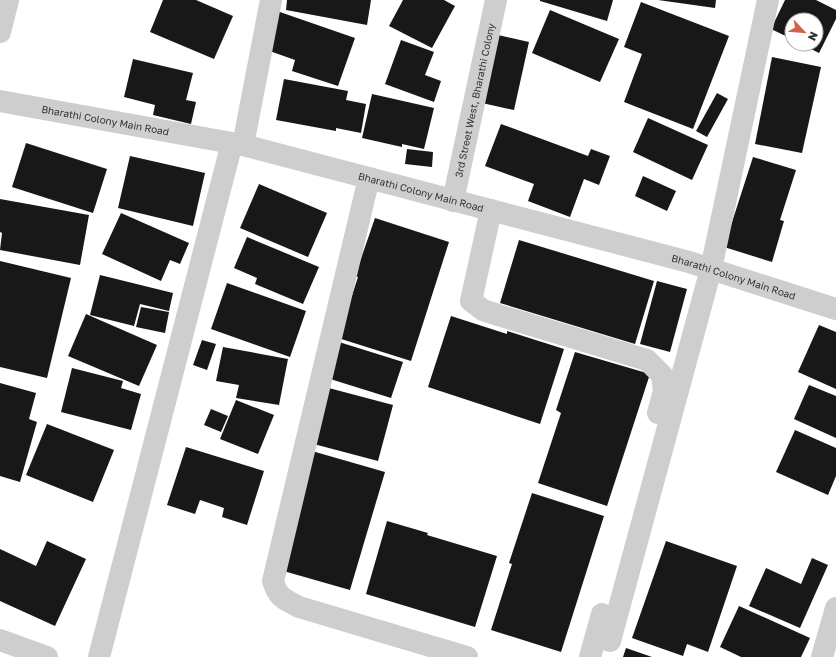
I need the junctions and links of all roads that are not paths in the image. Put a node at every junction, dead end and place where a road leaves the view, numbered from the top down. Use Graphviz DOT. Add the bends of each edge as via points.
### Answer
graph roads {
  1 [pos="8,0"];
  2 [pos="270,0"];
  3 [pos="496,0"];
  4 [pos="768,0"];
  5 [pos="0,32"];
  6 [pos="0,101"];
  7 [pos="237,144"];
  8 [pos="370,178"];
  9 [pos="453,201"];
  10 [pos="491,210"];
  11 [pos="710,269"];
  12 [pos="836,309"];
  13 [pos="836,608"];
  14 [pos="0,640"];
  15 [pos="610,641"];
  16 [pos="47,657"];
  17 [pos="99,657"];
  18 [pos="467,657"];
  19 [pos="590,657"];
  20 [pos="822,657"];
  1 -- 5 [label="street"];
  2 -- 7 [label="street"];
  3 -- 9 [label="street, 3rd Street West, Bharathi Colony"];
  4 -- 11 [label="street"];
  6 -- 7 [label="street, Bharathi Colony Main Road"];
  7 -- 8 [label="street, Bharathi Colony Main Road"];
  7 -- 17 [label="street"];
  8 -- 9 [label="street, Bharathi Colony Main Road"];
  8 -- 18 [label="street" via="274,580 276,591 299,607"];
  9 -- 10 [label="street, Bharathi Colony Main Road"];
  10 -- 11 [label="street, Bharathi Colony Main Road"];
  10 -- 19 [label="street" via="471,301 483,310 647,360 662,375 664,391"];
  11 -- 12 [label="street, Bharathi Colony Main Road"];
  11 -- 15 [label="street"];
  13 -- 20 [label="street"];
  14 -- 16 [label="street"];
}
